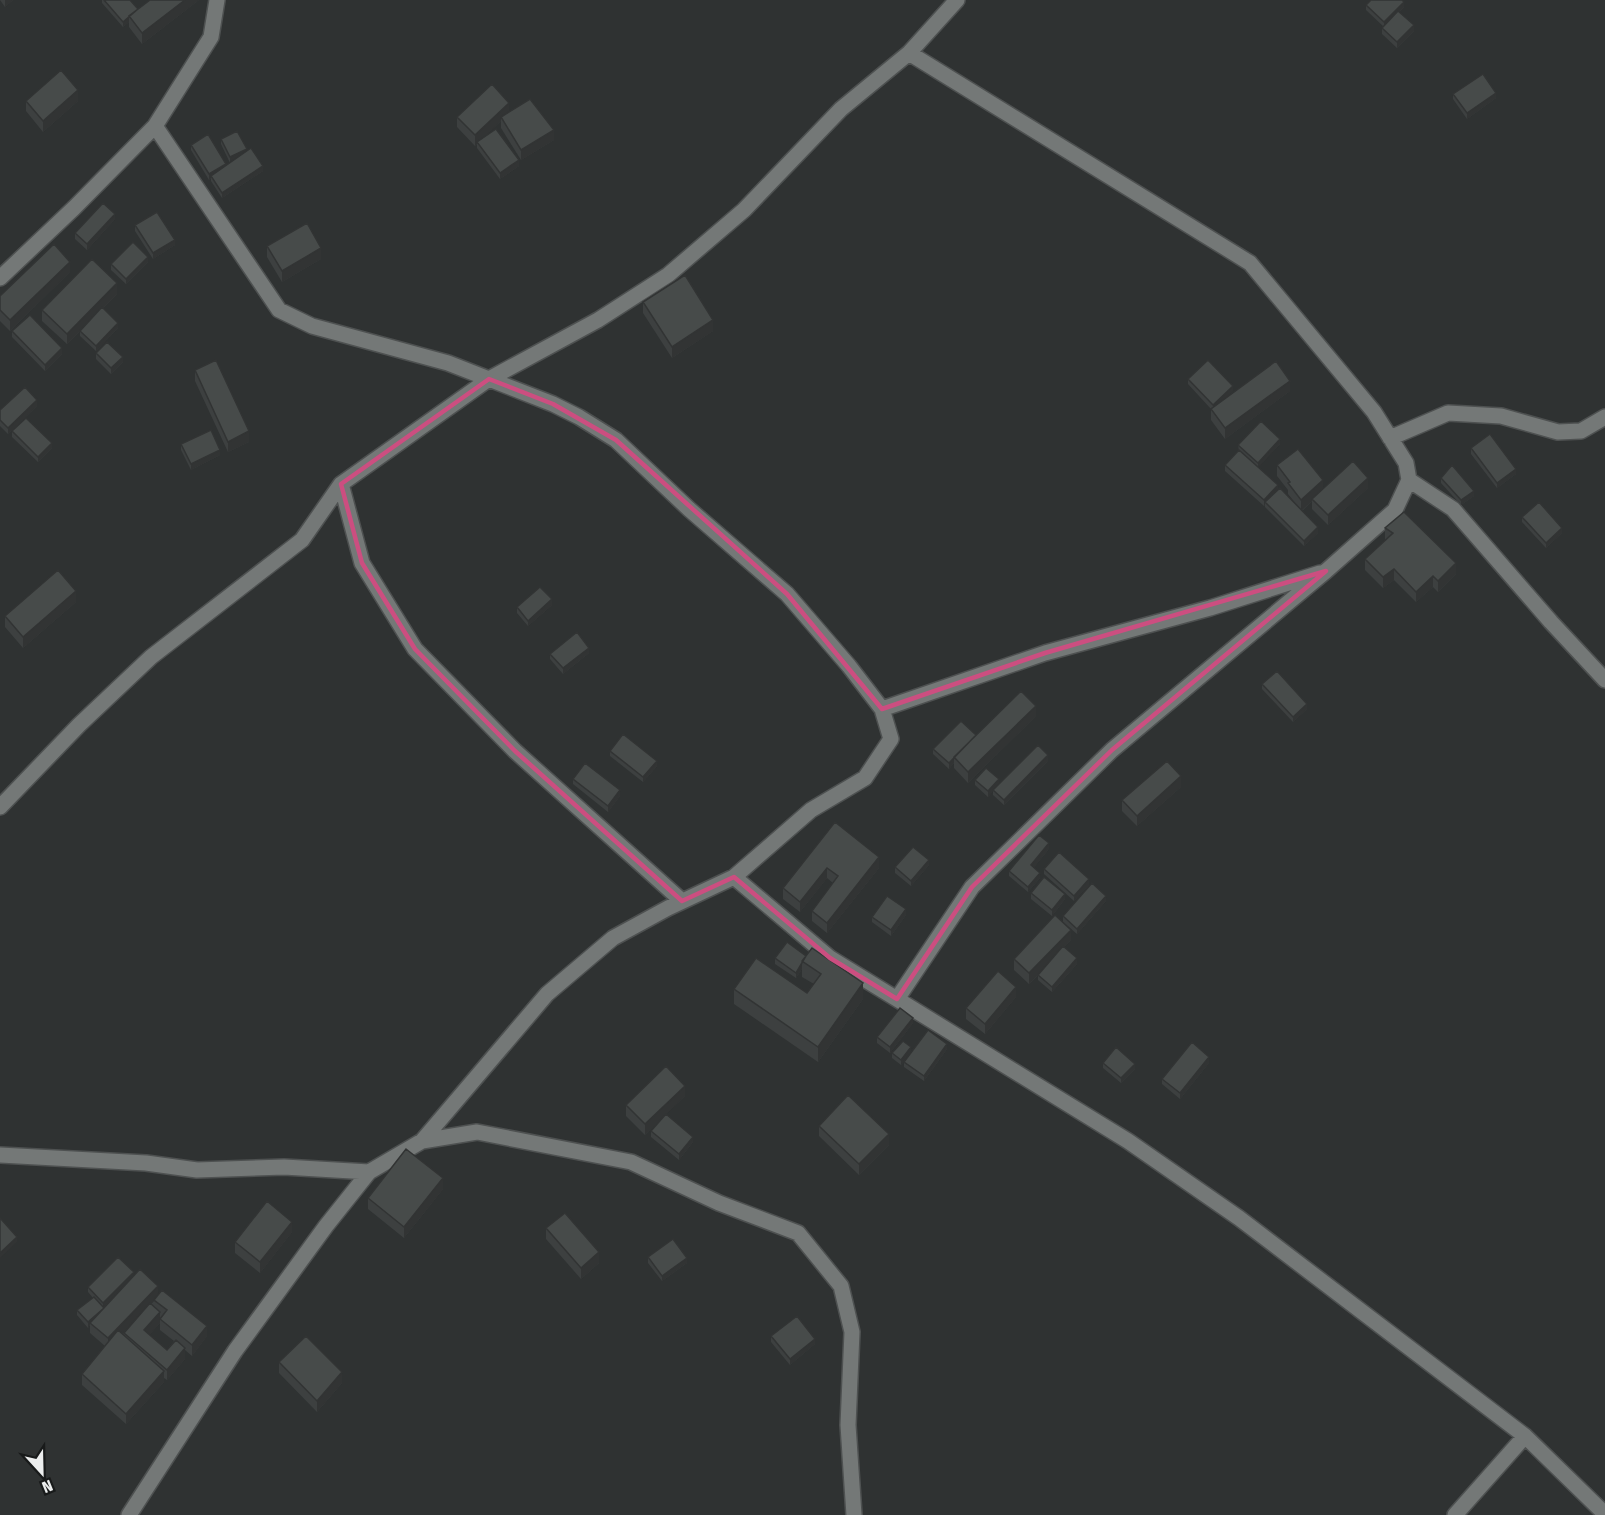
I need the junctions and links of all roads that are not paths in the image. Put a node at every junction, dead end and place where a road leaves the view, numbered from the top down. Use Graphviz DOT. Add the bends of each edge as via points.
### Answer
graph roads {
  1 [pos="217,0"];
  2 [pos="957,0"];
  3 [pos="909,53"];
  4 [pos="155,126"];
  5 [pos="0,278"];
  6 [pos="489,379"];
  7 [pos="1605,417"];
  8 [pos="1390,438"];
  9 [pos="1409,480"];
  10 [pos="341,484"];
  11 [pos="1326,571"];
  12 [pos="1605,680"];
  13 [pos="882,709"];
  14 [pos="0,807"];
  15 [pos="734,877"];
  16 [pos="682,901"];
  17 [pos="897,999"];
  18 [pos="422,1141"];
  19 [pos="0,1155"];
  20 [pos="369,1172"];
  21 [pos="1525,1436"];
  22 [pos="1605,1514"];
  23 [pos="129,1515"];
  24 [pos="854,1515"];
  25 [pos="1455,1515"];
  1 -- 4 [label="street" via="212,37"];
  2 -- 3 [label="street"];
  3 -- 6 [label="street" via="841,109 744,210 668,275 598,320"];
  3 -- 8 [label="street" via="1250,263 1374,412"];
  4 -- 5 [label="street"];
  4 -- 6 [label="street" via="279,310 312,326 448,363"];
  6 -- 10 [label="street"];
  6 -- 13 [label="street" via="553,404 616,440 688,509 787,594"];
  7 -- 8 [label="street" via="1581,431 1558,432 1501,416 1448,413"];
  8 -- 9 [label="street" via="1406,463"];
  9 -- 11 [label="street" via="1395,510"];
  9 -- 12 [label="street" via="1453,509"];
  10 -- 14 [label="street" via="302,540 151,657"];
  10 -- 16 [label="street" via="362,563 415,649 515,751"];
  11 -- 13 [label="street" via="1210,608 1045,653"];
  11 -- 17 [label="street" via="1112,750 972,887"];
  13 -- 15 [label="street" via="891,739 865,778 811,810"];
  15 -- 16 [label="street"];
  15 -- 17 [label="street" via="830,958"];
  16 -- 18 [label="street" via="614,938 547,994"];
  17 -- 21 [label="street" via="1128,1141 1239,1218"];
  18 -- 20 [label="street"];
  18 -- 24 [label="street" via="477,1132 631,1161 719,1203 798,1233 841,1286 852,1332 848,1425"];
  19 -- 20 [label="street" via="146,1163 197,1170 284,1167"];
  20 -- 23 [label="street" via="235,1351"];
  21 -- 22 [label="street"];
  21 -- 25 [label="street"];
}
